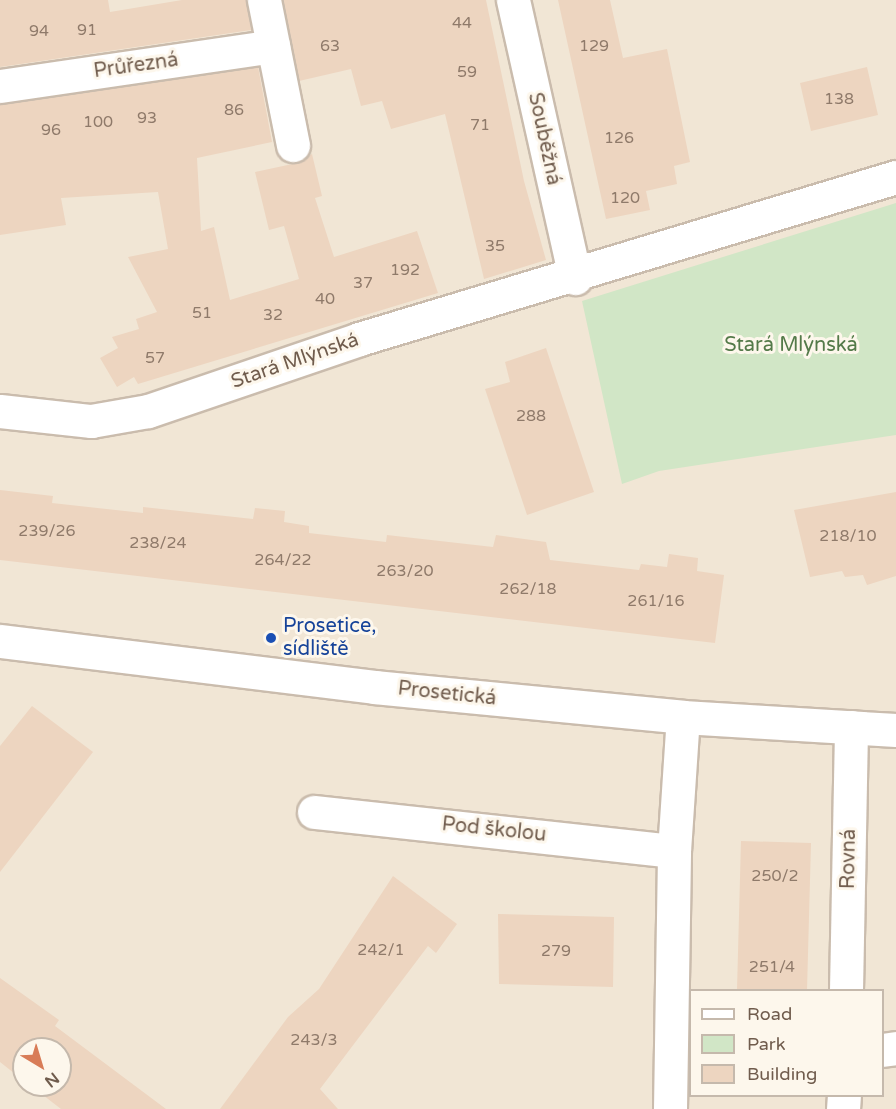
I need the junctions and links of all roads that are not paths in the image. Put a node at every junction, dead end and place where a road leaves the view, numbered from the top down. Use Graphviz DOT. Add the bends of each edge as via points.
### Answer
graph roads {
  1 [pos="264,0"];
  2 [pos="513,0"];
  3 [pos="273,46"];
  4 [pos="0,86"];
  5 [pos="293,146"];
  6 [pos="896,177"];
  7 [pos="575,278"];
  8 [pos="0,411"];
  9 [pos="0,641"];
  10 [pos="683,717"];
  11 [pos="851,727"];
  12 [pos="896,730"];
  13 [pos="314,812"];
  14 [pos="674,851"];
  15 [pos="846,989"];
  16 [pos="670,1109"];
  1 -- 3 [label="street"];
  2 -- 7 [label="street, Souběžná"];
  3 -- 4 [label="street, Průřezná"];
  3 -- 5 [label="street"];
  6 -- 7 [label="street, Stará Mlýnská"];
  7 -- 8 [label="street, Stará Mlýnská" via="359,339 148,411 91,421"];
  9 -- 10 [label="street, Prosetická" via="374,687"];
  10 -- 11 [label="street, Prosetická"];
  10 -- 14 [label="street"];
  11 -- 12 [label="street, Prosetická"];
  11 -- 15 [label="street, Rovná"];
  13 -- 14 [label="street, Pod školou"];
  14 -- 16 [label="street"];
}
